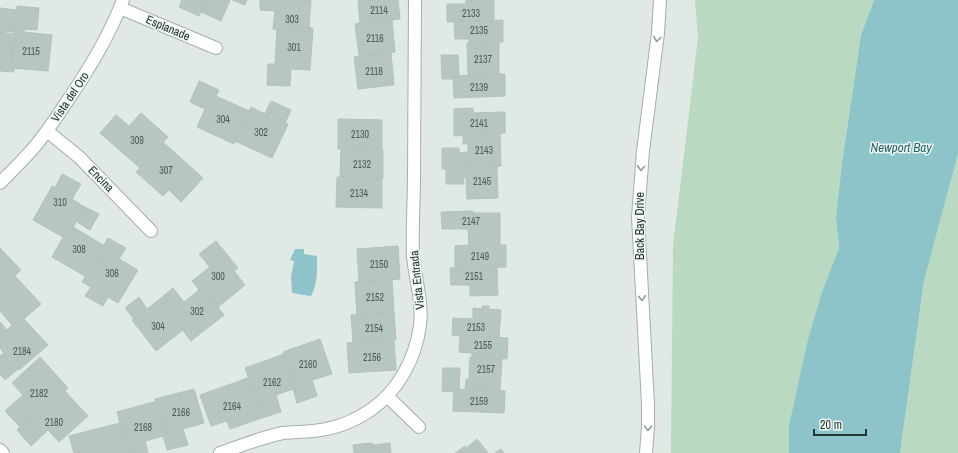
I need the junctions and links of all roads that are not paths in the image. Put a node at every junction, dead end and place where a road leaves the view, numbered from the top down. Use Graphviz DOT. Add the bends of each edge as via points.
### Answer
graph roads {
  1 [pos="415,0"];
  2 [pos="660,0"];
  3 [pos="121,4"];
  4 [pos="216,48"];
  5 [pos="47,131"];
  6 [pos="0,183"];
  7 [pos="151,231"];
  8 [pos="387,396"];
  9 [pos="419,427"];
  10 [pos="0,450"];
  11 [pos="3,453"];
  12 [pos="220,453"];
  13 [pos="646,453"];
  1 -- 8 [label="street, Vista Entrada" via="413,257 420,300 420,325 408,366"];
  2 -- 13 [label="street, Back Bay Drive, one-way" via="638,217 647,389"];
  3 -- 4 [label="street, Esplanade"];
  3 -- 5 [label="street, Vista del Oro" via="88,70"];
  5 -- 6 [label="street, Vista del Oro"];
  5 -- 7 [label="street, Encina" via="79,157"];
  8 -- 9 [label="street"];
  8 -- 12 [label="street, Vista Entrada" via="357,418 334,427 283,433"];
  10 -- 11 [label="street"];
}
